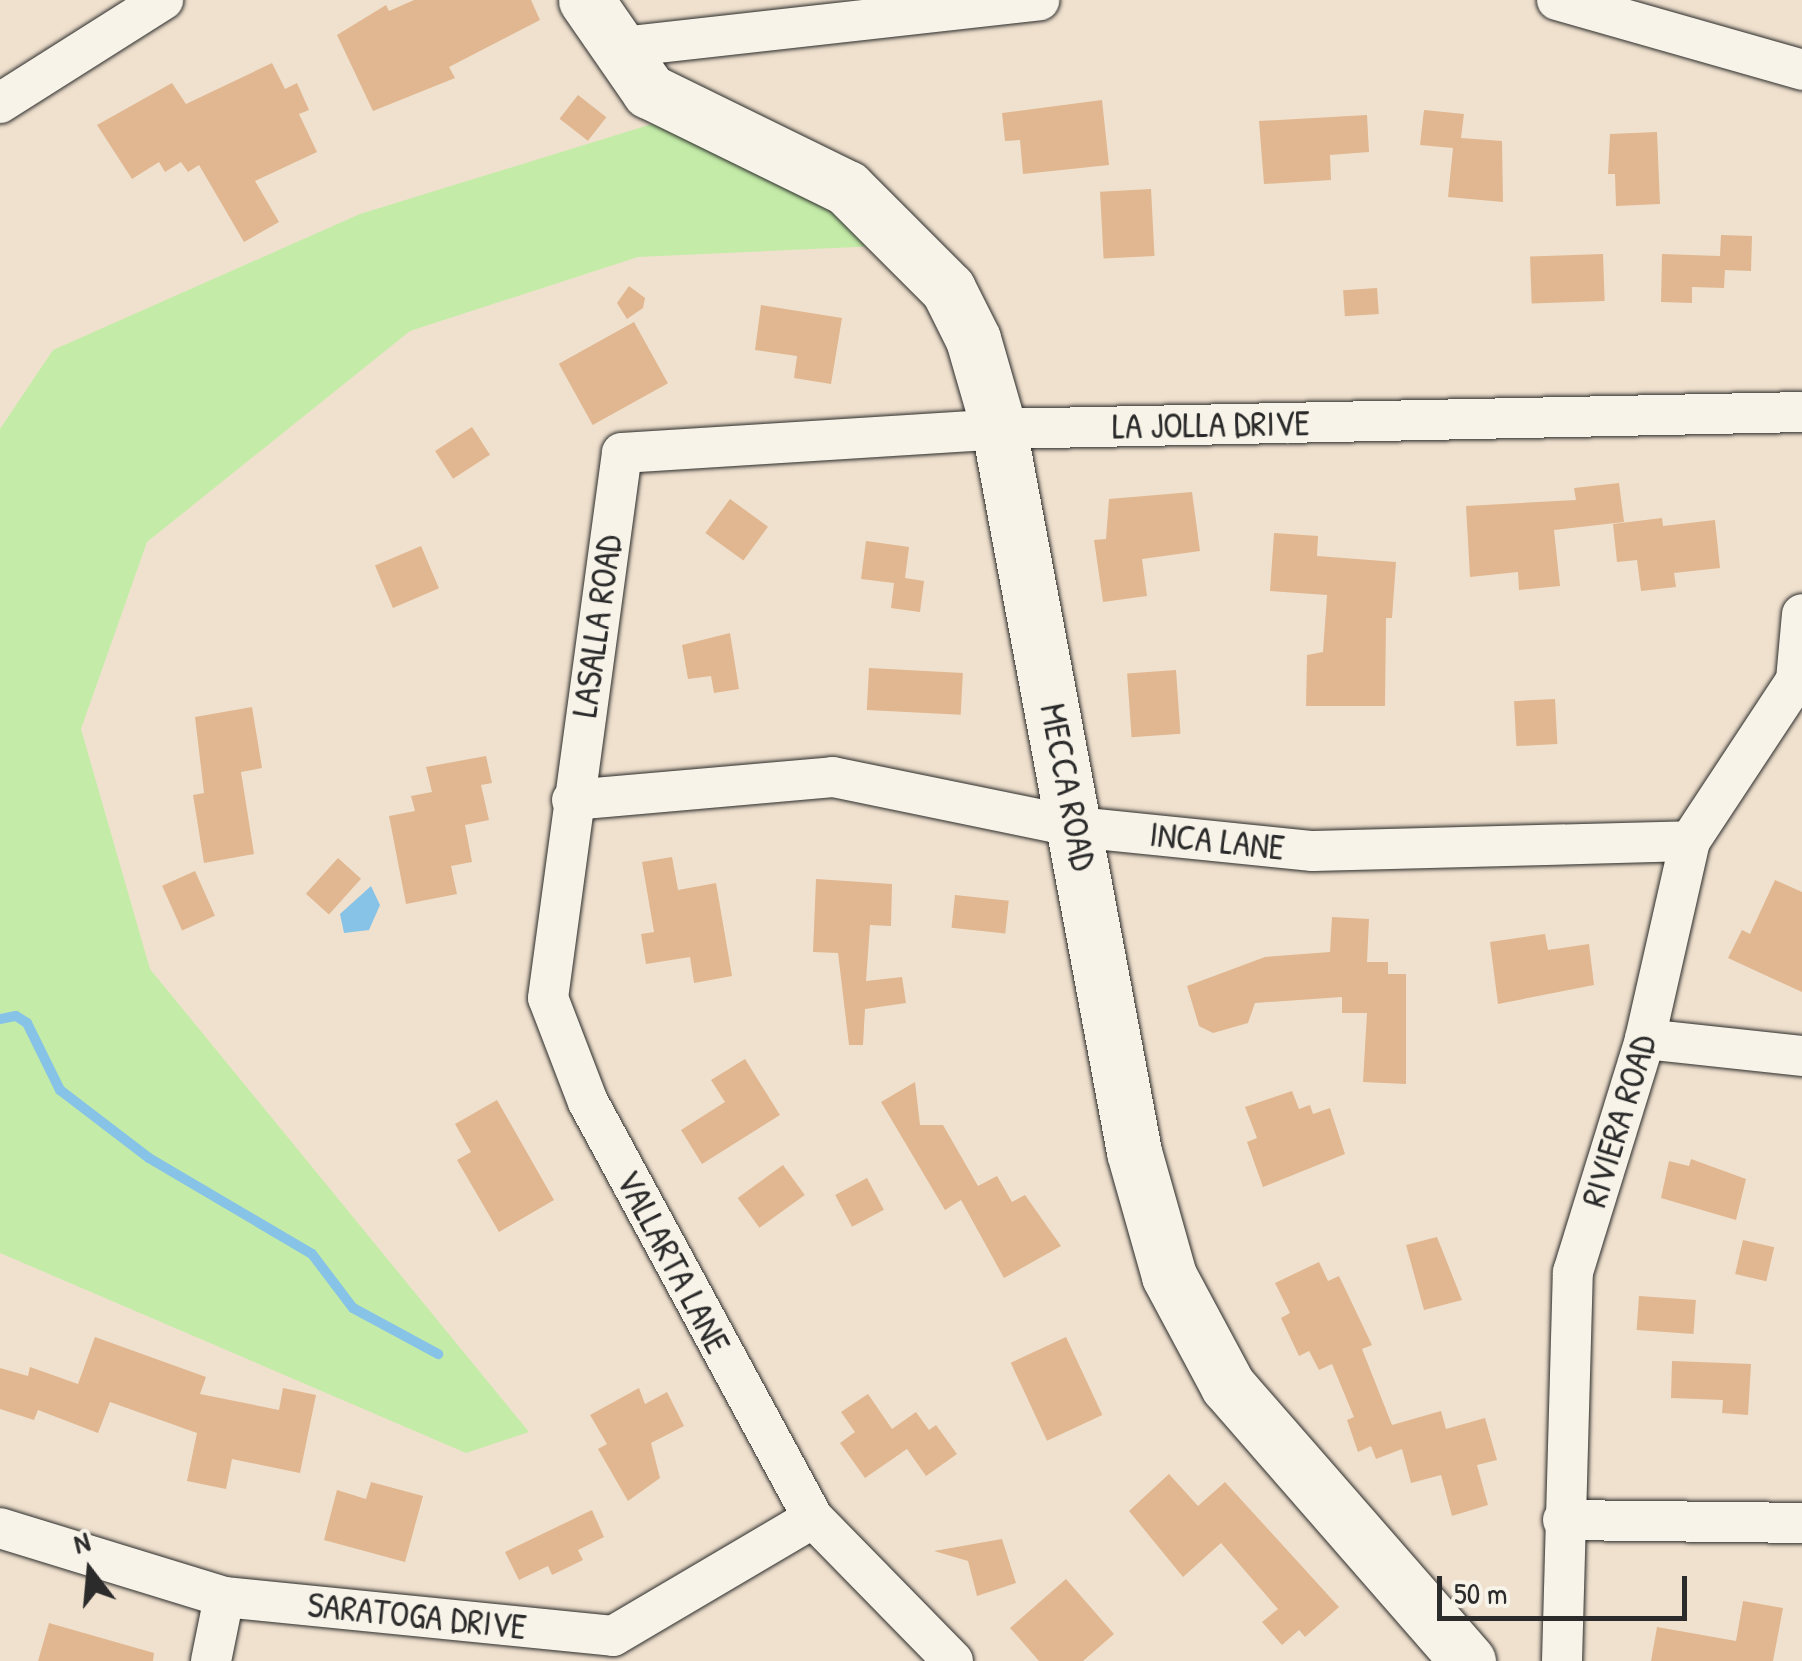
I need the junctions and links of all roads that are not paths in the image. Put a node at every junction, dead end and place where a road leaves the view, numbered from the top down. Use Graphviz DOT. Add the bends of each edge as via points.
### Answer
graph roads {
  1 [pos="163,0"];
  2 [pos="586,0"];
  3 [pos="1039,0"];
  4 [pos="1557,0"];
  5 [pos="614,48"];
  6 [pos="1802,70"];
  7 [pos="0,103"];
  8 [pos="1802,412"];
  9 [pos="999,429"];
  10 [pos="622,453"];
  11 [pos="1802,614"];
  12 [pos="572,800"];
  13 [pos="1076,827"];
  14 [pos="1690,842"];
  15 [pos="1645,1039"];
  16 [pos="1802,1056"];
  17 [pos="812,1518"];
  18 [pos="1563,1520"];
  19 [pos="1802,1524"];
  20 [pos="0,1528"];
  21 [pos="224,1596"];
  22 [pos="616,1648"];
  23 [pos="211,1661"];
  24 [pos="953,1661"];
  25 [pos="1468,1661"];
  26 [pos="1562,1661"];
  1 -- 7 [label="street"];
  2 -- 5 [label="street, MECCA ROAD"];
  3 -- 5 [label="street"];
  4 -- 6 [label="street"];
  5 -- 9 [label="street, MECCA ROAD" via="650,91 847,188 906,242 948,289 973,339"];
  8 -- 9 [label="street, LA JOLLA DRIVE"];
  9 -- 10 [label="street, LA JOLLA DRIVE"];
  9 -- 13 [label="street, MECCA ROAD"];
  10 -- 12 [label="street, LASALLA ROAD"];
  11 -- 14 [label="street, RIVIERA ROAD" via="1796,680"];
  12 -- 13 [label="street, INCA LANE" via="833,776"];
  12 -- 17 [label="street, VALLARTA LANE" via="548,998 588,1102"];
  13 -- 14 [label="street, INCA LANE" via="1313,851"];
  13 -- 25 [label="street, MECCA ROAD" via="1148,1213 1196,1334 1228,1386"];
  14 -- 15 [label="street, RIVIERA ROAD"];
  15 -- 16 [label="street"];
  15 -- 18 [label="street, RIVIERA ROAD" via="1573,1272"];
  17 -- 22 [label="street, SARATOGA DRIVE"];
  17 -- 24 [label="street, VALLARTA LANE"];
  18 -- 19 [label="street"];
  18 -- 26 [label="street, RIVIERA ROAD"];
  20 -- 21 [label="street, SARATOGA DRIVE"];
  21 -- 22 [label="street, SARATOGA DRIVE"];
  21 -- 23 [label="street"];
}
